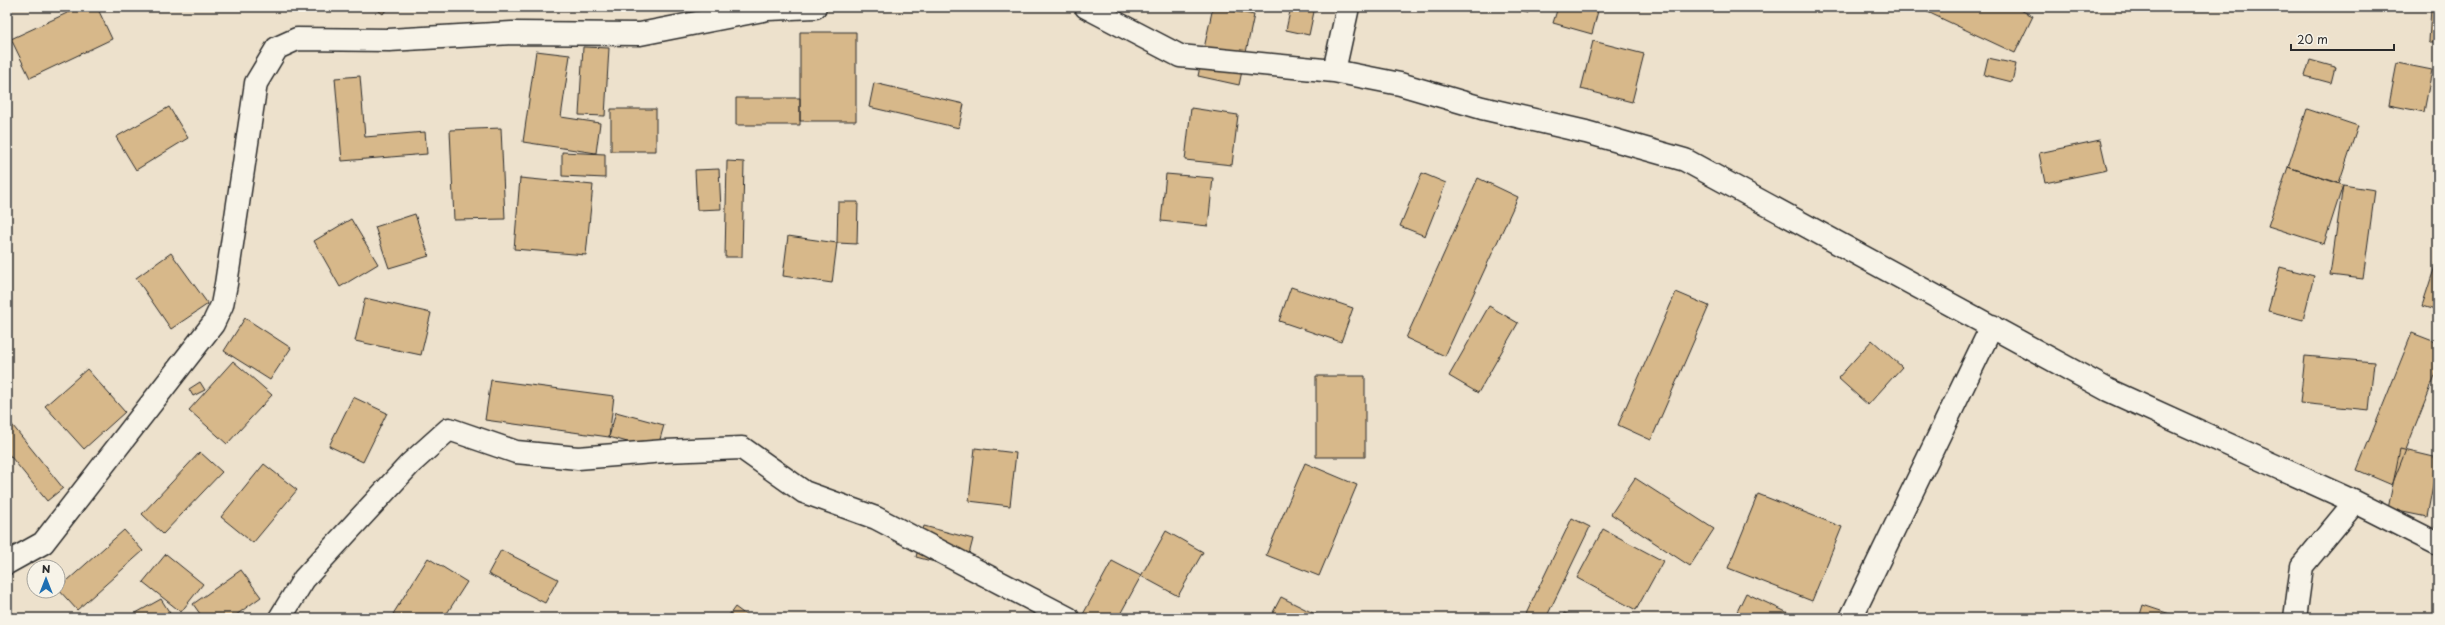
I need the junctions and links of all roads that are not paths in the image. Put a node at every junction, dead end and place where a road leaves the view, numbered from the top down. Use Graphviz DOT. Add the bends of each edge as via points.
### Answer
graph roads {
  1 [pos="815,7"];
  2 [pos="1086,7"];
  3 [pos="1348,7"];
  4 [pos="1334,71"];
  5 [pos="1992,326"];
  6 [pos="2355,502"];
  7 [pos="2438,544"];
  8 [pos="7,563"];
  9 [pos="280,618"];
  10 [pos="1068,618"];
  11 [pos="1851,618"];
  12 [pos="2295,618"];
  1 -- 8 [label="street" via="768,9 640,34 512,33 389,40 297,39 277,48 256,83 226,284 222,305 213,324 43,543"];
  2 -- 4 [label="street" via="1180,56"];
  3 -- 4 [label="street"];
  4 -- 5 [label="street" via="1400,84 1482,108 1586,132 1685,160"];
  5 -- 6 [label="street" via="2108,390"];
  5 -- 11 [label="street"];
  6 -- 7 [label="street"];
  6 -- 12 [label="street" via="2302,566"];
  9 -- 10 [label="street" via="304,579 410,464 449,429 516,452 578,458 665,450 742,448 804,492 876,518"];
}
